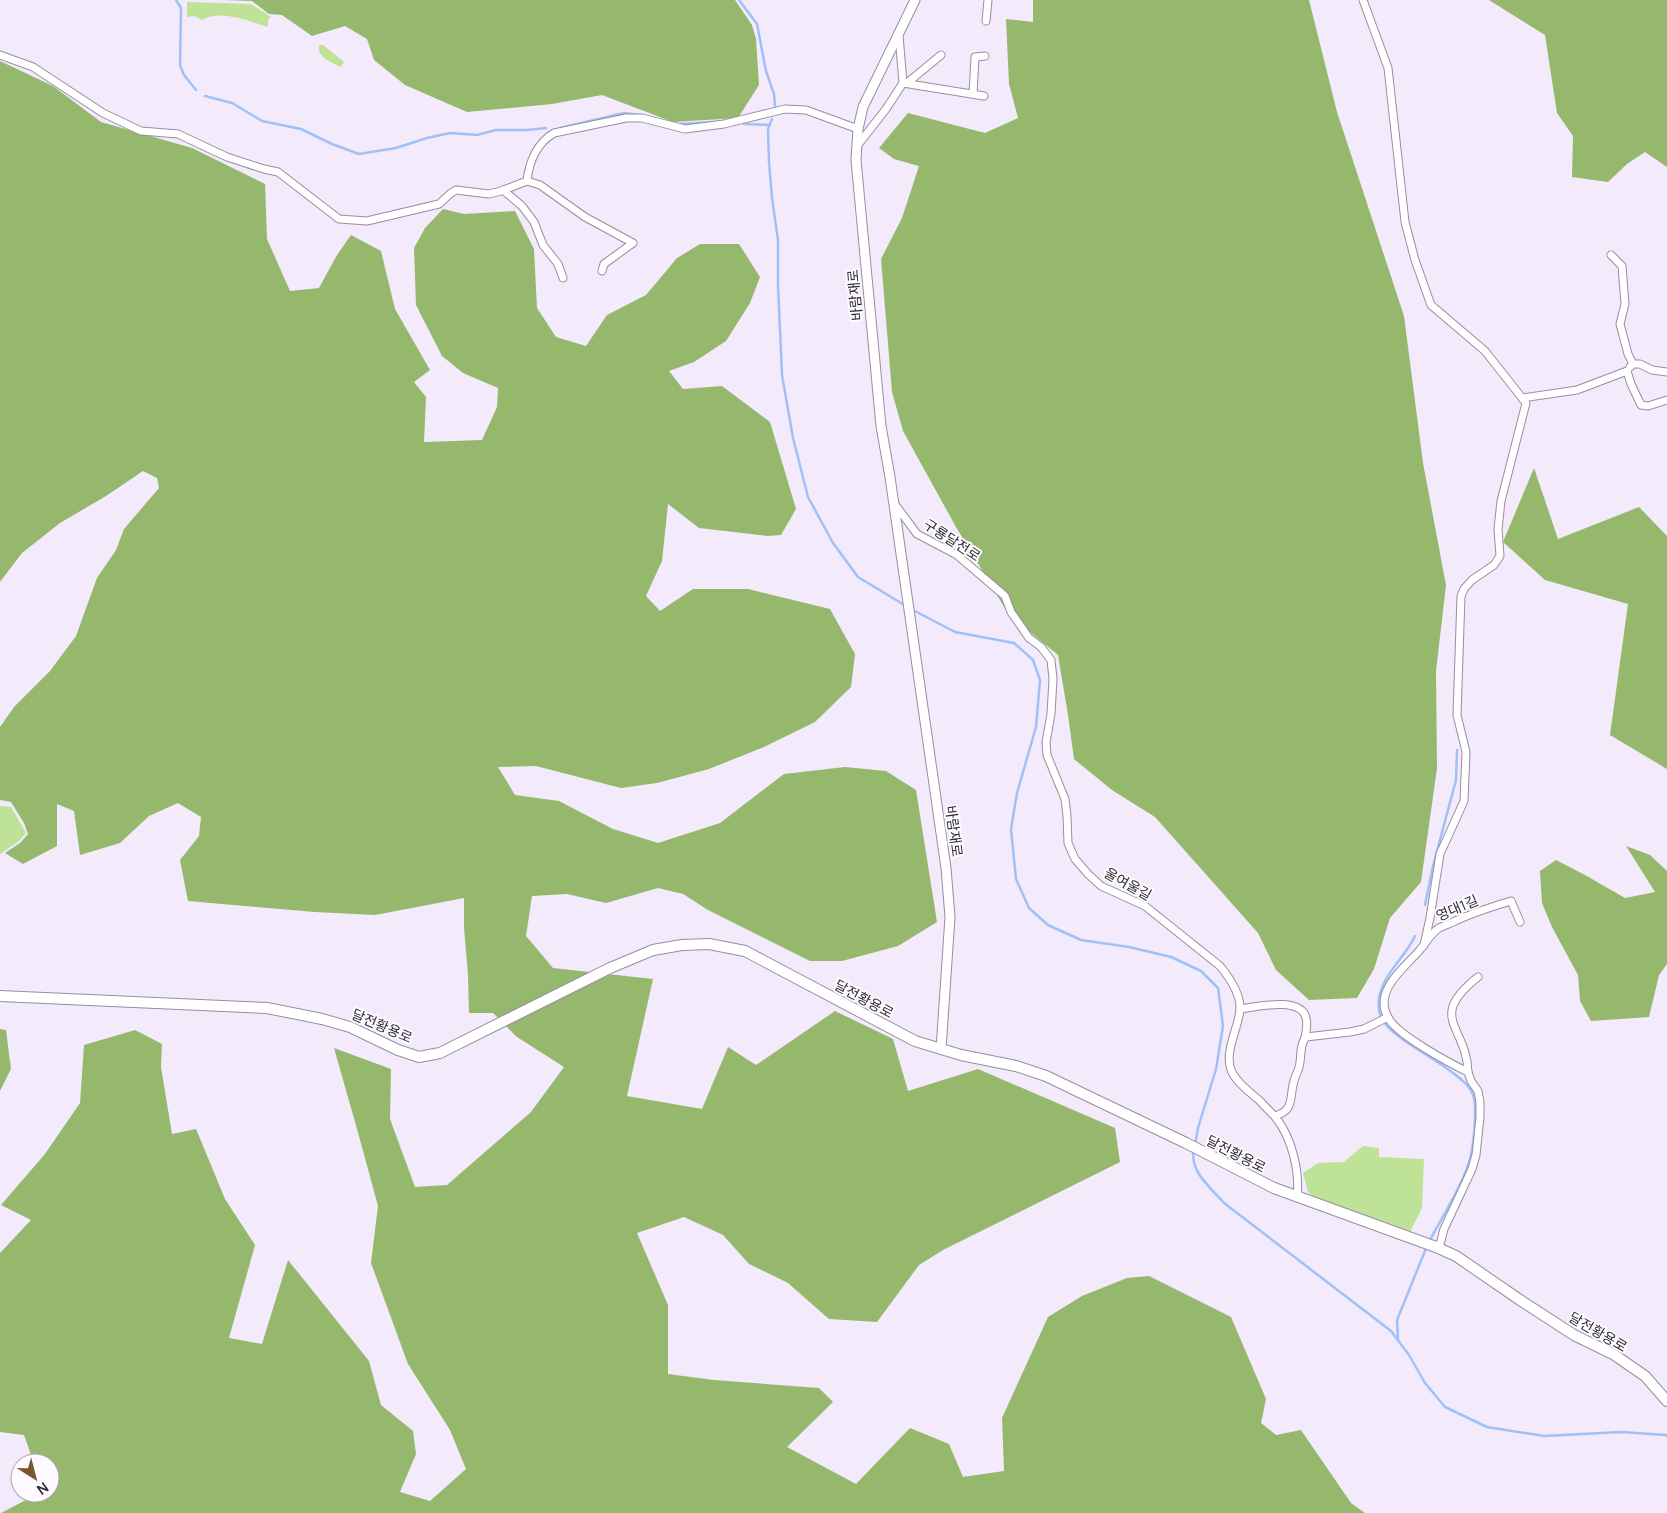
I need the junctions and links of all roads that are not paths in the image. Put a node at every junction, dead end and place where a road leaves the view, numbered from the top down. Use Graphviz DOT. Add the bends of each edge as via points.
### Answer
graph roads {
  1 [pos="916,0"];
  2 [pos="988,0"];
  3 [pos="1363,0"];
  4 [pos="986,21"];
  5 [pos="899,35"];
  6 [pos="0,55"];
  7 [pos="941,55"];
  8 [pos="985,56"];
  9 [pos="905,83"];
  10 [pos="973,94"];
  11 [pos="984,96"];
  12 [pos="858,129"];
  13 [pos="857,146"];
  14 [pos="527,181"];
  15 [pos="503,190"];
  16 [pos="1611,255"];
  17 [pos="602,271"];
  18 [pos="563,278"];
  19 [pos="1633,364"];
  20 [pos="1627,371"];
  21 [pos="1667,372"];
  22 [pos="1522,398"];
  23 [pos="1667,400"];
  24 [pos="893,502"];
  25 [pos="1047,755"];
  26 [pos="1520,922"];
  27 [pos="1424,945"];
  28 [pos="1478,977"];
  29 [pos="0,996"];
  30 [pos="1240,1009"];
  31 [pos="1387,1018"];
  32 [pos="1305,1038"];
  33 [pos="941,1049"];
  34 [pos="1468,1072"];
  35 [pos="1275,1116"];
  36 [pos="1297,1197"];
  37 [pos="1435,1247"];
  38 [pos="1667,1402"];
  1 -- 5 [label="street, 바람재로"];
  2 -- 4 [label="street"];
  3 -- 22 [label="street" via="1388,68 1405,222 1431,305 1485,351"];
  5 -- 9 [label="street"];
  5 -- 12 [label="street, 바람재로" via="863,107"];
  6 -- 15 [label="street" via="33,66 103,113 141,131 178,134 226,157 278,172 339,219 367,221 427,207 439,204 456,190 489,194"];
  7 -- 9 [label="street"];
  8 -- 10 [label="street" via="975,57"];
  9 -- 10 [label="street"];
  9 -- 13 [label="street"];
  10 -- 11 [label="street"];
  12 -- 13 [label="street, 바람재로"];
  12 -- 14 [label="street" via="806,110 785,109 724,124 685,129 642,118 626,118 554,133 536,150"];
  13 -- 24 [label="street, 바람재로" via="880,417"];
  14 -- 15 [label="street"];
  14 -- 17 [label="street" via="540,185 585,217 633,243 604,264"];
  15 -- 18 [label="street" via="522,206 534,222"];
  16 -- 19 [label="street" via="1622,266 1626,304 1620,324"];
  19 -- 20 [label="street"];
  19 -- 21 [label="street"];
  20 -- 22 [label="street" via="1577,390"];
  20 -- 23 [label="street" via="1641,405"];
  22 -- 27 [label="street" via="1526,403 1522,423 1501,501 1500,556 1494,565 1472,580 1461,596 1457,715 1466,752 1464,801 1440,854"];
  24 -- 25 [label="street, 구룡달전로" via="917,534 957,555 1005,596 1011,612 1029,638 1051,660 1053,679"];
  24 -- 33 [label="street, 바람재로" via="946,868 950,917"];
  25 -- 30 [label="street, 울여울길" via="1064,799 1068,844 1075,859 1101,886 1145,906 1220,966 1233,985"];
  26 -- 27 [label="street, 영대1길" via="1511,901 1440,927 1430,934"];
  27 -- 31 [label="street, 영대1길" via="1385,992"];
  28 -- 34 [label="street" via="1466,986 1451,1009 1468,1062"];
  29 -- 33 [label="main road, 달전황용로" via="267,1008 350,1027 419,1057 440,1053 610,968 653,950 709,944 746,951 915,1041"];
  30 -- 32 [label="street" via="1274,1004 1299,1007 1307,1020"];
  30 -- 35 [label="street, 울여울길" via="1229,1061 1232,1074"];
  31 -- 32 [label="street" via="1364,1029"];
  31 -- 34 [label="street" via="1406,1035"];
  32 -- 35 [label="street" via="1289,1108"];
  33 -- 36 [label="main road, 달전황용로" via="1046,1076"];
  34 -- 37 [label="street" via="1480,1102 1476,1156"];
  35 -- 36 [label="street, 울여울길" via="1298,1172"];
  36 -- 37 [label="main road, 달전황용로"];
  37 -- 38 [label="main road, 달전황용로" via="1456,1256 1574,1335 1613,1354 1645,1376"];
}
